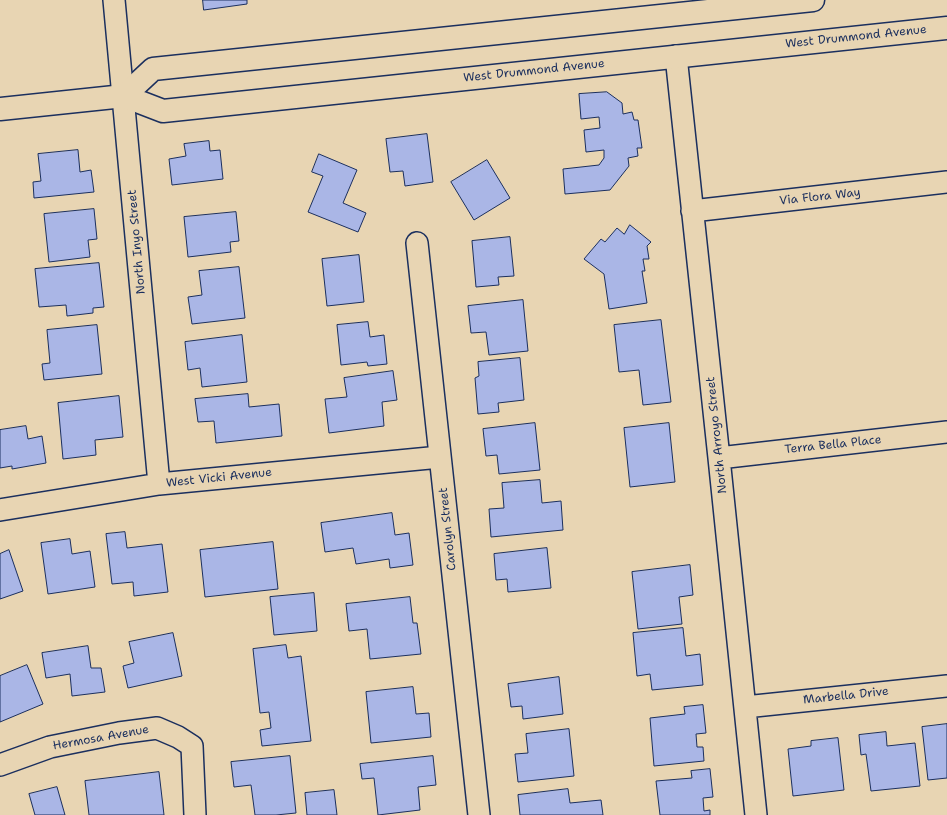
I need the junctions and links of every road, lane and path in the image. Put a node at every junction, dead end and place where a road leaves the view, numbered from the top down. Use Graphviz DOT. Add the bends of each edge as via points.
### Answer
graph roads {
  1 [pos="114,0"];
  2 [pos="813,0"];
  3 [pos="947,28"];
  4 [pos="676,56"];
  5 [pos="124,96"];
  6 [pos="0,109"];
  7 [pos="947,182"];
  8 [pos="692,211"];
  9 [pos="416,243"];
  10 [pos="947,432"];
  11 [pos="440,457"];
  12 [pos="719,458"];
  13 [pos="159,484"];
  14 [pos="0,510"];
  15 [pos="947,686"];
  16 [pos="745,707"];
  17 [pos="0,765"];
  18 [pos="194,809"];
  19 [pos="479,815"];
  20 [pos="756,815"];
  1 -- 5 [label="street, North Inyo Street"];
  2 -- 5 [label="street" via="153,69"];
  3 -- 4 [label="street, West Drummond Avenue"];
  4 -- 5 [label="street, West Drummond Avenue" via="163,111"];
  4 -- 8 [label="street, North Arroyo Street"];
  5 -- 6 [label="street, West Drummond Avenue"];
  5 -- 13 [label="street, North Inyo Street"];
  7 -- 8 [label="street, Via Flora Way"];
  8 -- 12 [label="street, North Arroyo Street"];
  9 -- 11 [label="street, Carolyn Street"];
  10 -- 12 [label="street, Terra Bella Place"];
  11 -- 13 [label="street, West Vicki Avenue"];
  11 -- 19 [label="street, Carolyn Street"];
  12 -- 16 [label="street, North Arroyo Street"];
  13 -- 14 [label="street, West Vicki Avenue"];
  15 -- 16 [label="street, Marbella Drive"];
  16 -- 20 [label="street, North Arroyo Street"];
  17 -- 18 [label="street, Hermosa Avenue" via="50,747 157,728 192,746"];
}
